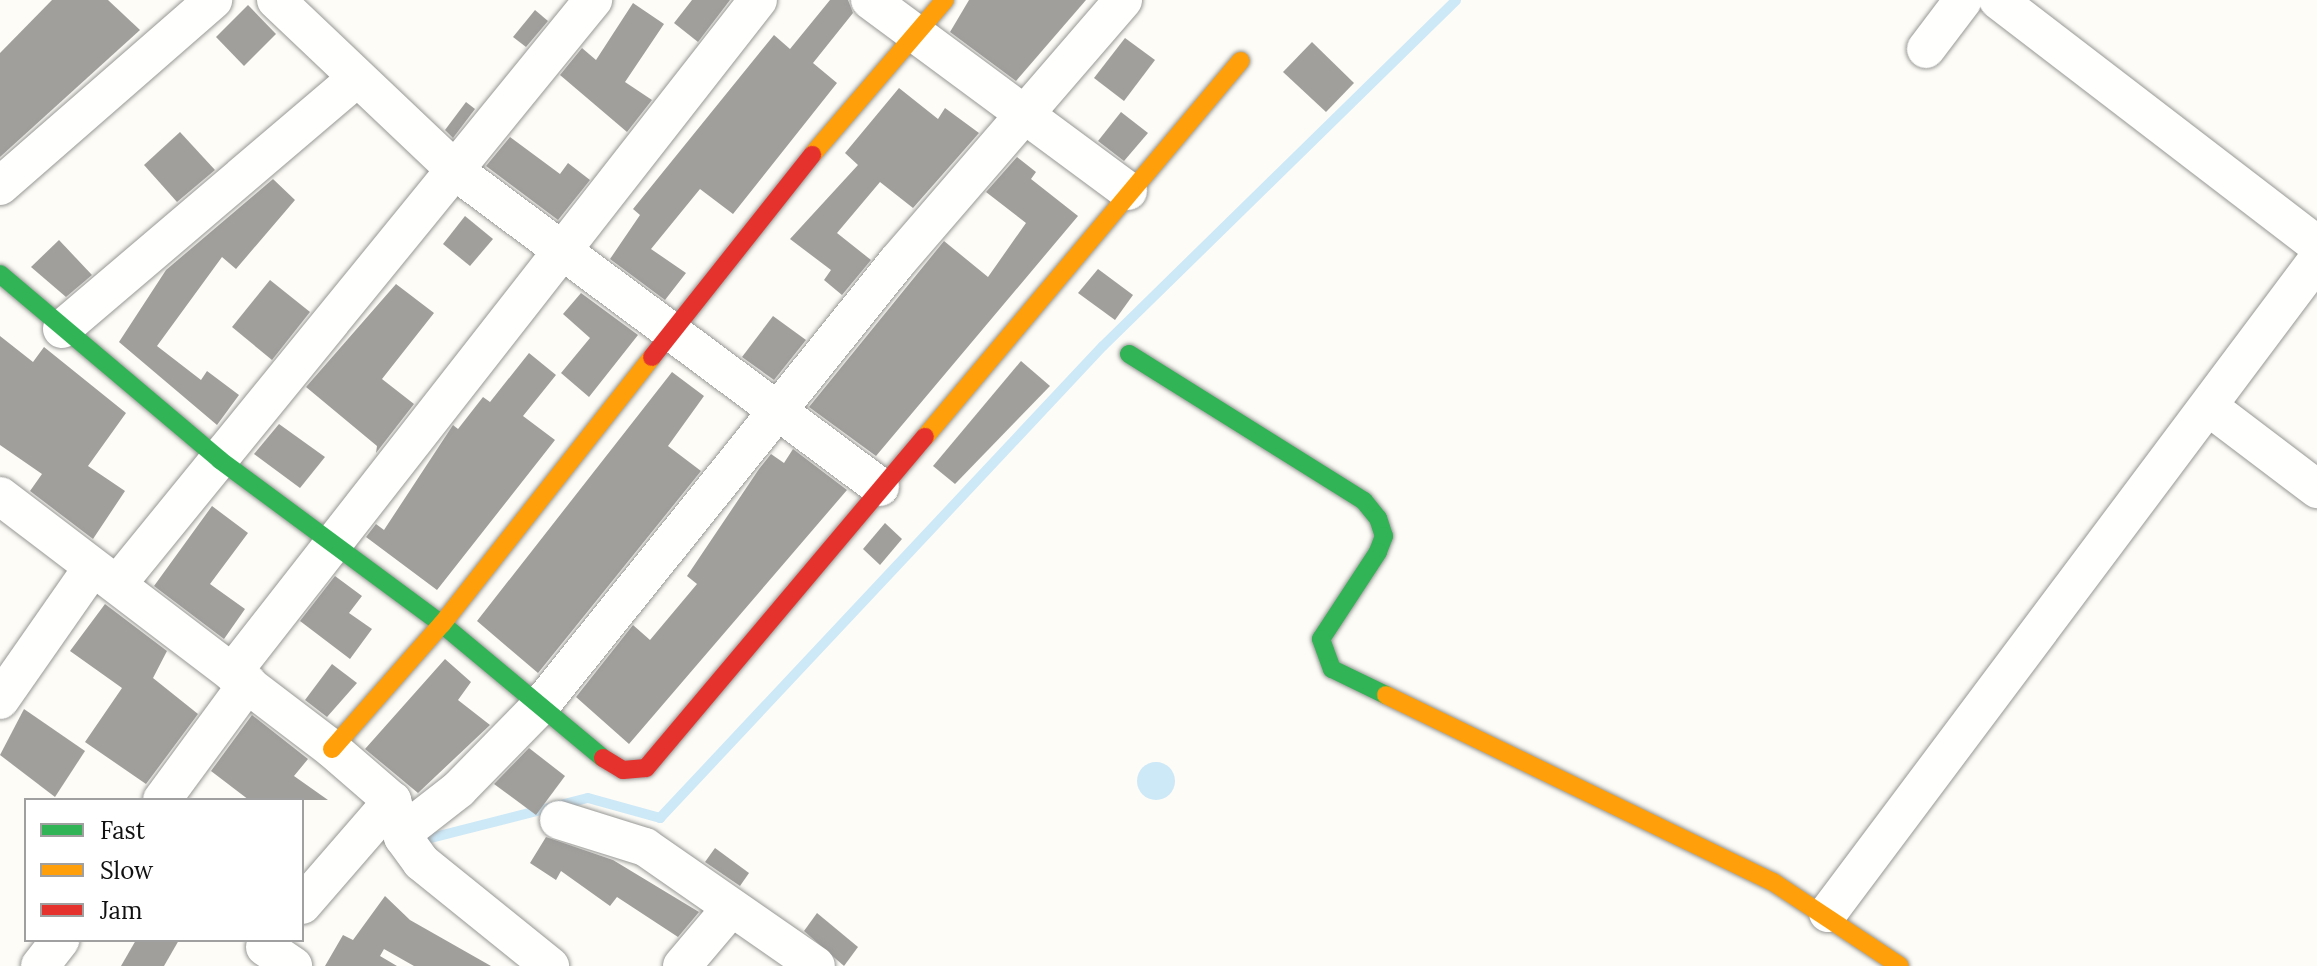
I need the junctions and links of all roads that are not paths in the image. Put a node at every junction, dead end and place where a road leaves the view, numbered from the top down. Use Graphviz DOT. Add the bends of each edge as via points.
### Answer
graph roads {
  1 [pos="213,0"];
  2 [pos="276,0"];
  3 [pos="593,0"];
  4 [pos="758,0"];
  5 [pos="870,0"];
  6 [pos="945,0"];
  7 [pos="1123,0"];
  8 [pos="1963,0"];
  9 [pos="1998,0"];
  10 [pos="915,33"];
  11 [pos="1926,49"];
  12 [pos="1241,61"];
  13 [pos="355,80"];
  14 [pos="1024,111"];
  15 [pos="458,173"];
  16 [pos="0,186"];
  17 [pos="1128,191"];
  18 [pos="2317,245"];
  19 [pos="563,246"];
  20 [pos="2317,260"];
  21 [pos="0,274"];
  22 [pos="62,329"];
  23 [pos="671,335"];
  24 [pos="1129,354"];
  25 [pos="2209,407"];
  26 [pos="777,413"];
  27 [pos="220,460"];
  28 [pos="880,487"];
  29 [pos="2317,489"];
  30 [pos="0,496"];
  31 [pos="333,543"];
  32 [pos="106,575"];
  33 [pos="442,624"];
  34 [pos="240,678"];
  35 [pos="0,700"];
  36 [pos="541,705"];
  37 [pos="332,749"];
  38 [pos="163,798"];
  39 [pos="398,817"];
  40 [pos="559,820"];
  41 [pos="304,903"];
  42 [pos="731,908"];
  43 [pos="1828,913"];
  44 [pos="58,942"];
  45 [pos="40,966"];
  46 [pos="550,966"];
  47 [pos="682,966"];
  48 [pos="816,966"];
  49 [pos="1900,966"];
  1 -- 16 [label="street"];
  2 -- 13 [label="street"];
  3 -- 15 [label="street"];
  4 -- 19 [label="street"];
  5 -- 10 [label="street"];
  6 -- 10 [label="street"];
  7 -- 14 [label="street"];
  8 -- 11 [label="street"];
  9 -- 18 [label="street"];
  10 -- 14 [label="street"];
  10 -- 23 [label="street"];
  12 -- 17 [label="street"];
  13 -- 15 [label="street"];
  13 -- 22 [label="street"];
  14 -- 17 [label="street"];
  14 -- 26 [label="street"];
  15 -- 19 [label="street"];
  15 -- 27 [label="street"];
  17 -- 28 [label="street"];
  19 -- 23 [label="street"];
  19 -- 31 [label="street"];
  20 -- 25 [label="street"];
  21 -- 22 [label="street"];
  22 -- 27 [label="street"];
  23 -- 26 [label="street"];
  23 -- 33 [label="street"];
  24 -- 43 [label="street" via="1364,501 1378,518 1384,536 1378,552 1321,639 1332,669"];
  25 -- 29 [label="street"];
  25 -- 43 [label="street"];
  26 -- 28 [label="street"];
  26 -- 36 [label="street"];
  27 -- 31 [label="street"];
  27 -- 32 [label="street"];
  28 -- 36 [label="street" via="646,768 623,770 607,761"];
  30 -- 32 [label="street"];
  31 -- 33 [label="street"];
  31 -- 34 [label="street"];
  32 -- 34 [label="street"];
  32 -- 35 [label="street"];
  33 -- 36 [label="street"];
  33 -- 37 [label="street"];
  34 -- 37 [label="street"];
  34 -- 38 [label="street"];
  36 -- 39 [label="street" via="459,789"];
  37 -- 39 [label="street"];
  39 -- 41 [label="street"];
  39 -- 46 [label="street" via="421,862"];
  40 -- 42 [label="street" via="627,837"];
  42 -- 47 [label="street"];
  42 -- 48 [label="street"];
  43 -- 49 [label="street"];
  44 -- 45 [label="street"];
}
